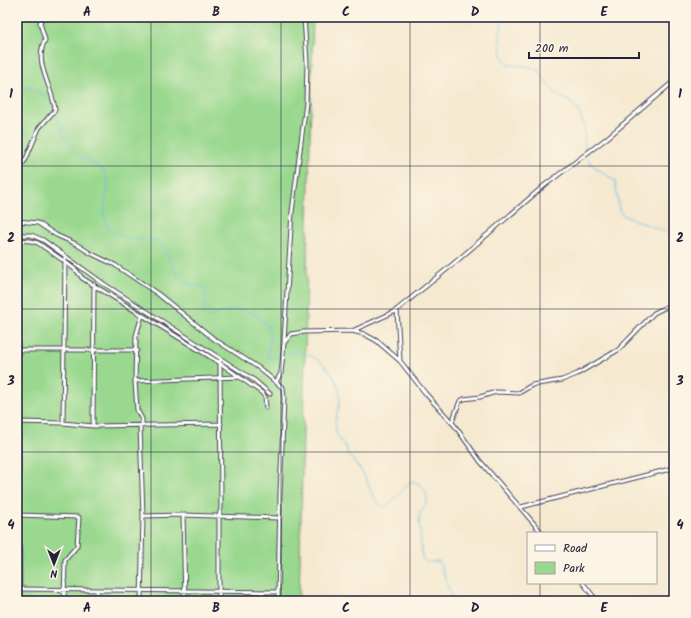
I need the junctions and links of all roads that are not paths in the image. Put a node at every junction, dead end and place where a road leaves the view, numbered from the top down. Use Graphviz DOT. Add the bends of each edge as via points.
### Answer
graph roads {
  1 [pos="42,17"];
  2 [pos="304,17"];
  3 [pos="674,81"];
  4 [pos="17,172"];
  5 [pos="17,221"];
  6 [pos="17,235"];
  7 [pos="17,240"];
  8 [pos="57,250"];
  9 [pos="54,254"];
  10 [pos="66,256"];
  11 [pos="64,261"];
  12 [pos="94,284"];
  13 [pos="121,294"];
  14 [pos="119,300"];
  15 [pos="674,304"];
  16 [pos="397,310"];
  17 [pos="142,315"];
  18 [pos="352,330"];
  19 [pos="284,343"];
  20 [pos="17,345"];
  21 [pos="18,350"];
  22 [pos="93,350"];
  23 [pos="137,350"];
  24 [pos="64,351"];
  25 [pos="220,358"];
  26 [pos="400,361"];
  27 [pos="220,362"];
  28 [pos="240,377"];
  29 [pos="220,378"];
  30 [pos="135,381"];
  31 [pos="276,382"];
  32 [pos="270,394"];
  33 [pos="266,408"];
  34 [pos="18,422"];
  35 [pos="452,422"];
  36 [pos="63,423"];
  37 [pos="221,424"];
  38 [pos="93,426"];
  39 [pos="141,426"];
  40 [pos="674,468"];
  41 [pos="521,507"];
  42 [pos="18,515"];
  43 [pos="183,515"];
  44 [pos="143,516"];
  45 [pos="219,516"];
  46 [pos="280,518"];
  47 [pos="541,532"];
  48 [pos="584,584"];
  49 [pos="19,589"];
  50 [pos="64,590"];
  51 [pos="97,590"];
  52 [pos="141,591"];
  53 [pos="184,591"];
  54 [pos="219,591"];
  55 [pos="262,592"];
  56 [pos="278,592"];
  57 [pos="20,601"];
  58 [pos="64,601"];
  59 [pos="97,601"];
  60 [pos="141,601"];
  61 [pos="185,601"];
  62 [pos="219,601"];
  63 [pos="262,601"];
  64 [pos="278,601"];
  65 [pos="597,601"];
  1 -- 4 [label="street" via="40,23 46,40 41,59 55,110 39,128 29,154"];
  2 -- 19 [label="street" via="306,103 292,218"];
  3 -- 16 [label="street" via="607,138 545,185"];
  5 -- 31 [label="street" via="38,223 115,266 158,294 214,339"];
  6 -- 8 [label="street" via="37,237"];
  7 -- 9 [label="street" via="34,241"];
  7 -- 20 [label="street"];
  8 -- 9 [label="street"];
  8 -- 10 [label="street"];
  9 -- 11 [label="street"];
  10 -- 11 [label="street"];
  10 -- 13 [label="street"];
  11 -- 12 [label="street" via="82,278"];
  11 -- 24 [label="street"];
  12 -- 14 [label="street"];
  12 -- 22 [label="street"];
  13 -- 14 [label="street"];
  13 -- 25 [label="street"];
  14 -- 17 [label="street"];
  15 -- 35 [label="street" via="654,313 618,350 577,374 562,380 532,385 520,393 496,392 464,399 460,401"];
  16 -- 18 [label="street"];
  16 -- 26 [label="street"];
  17 -- 23 [label="street" via="136,336"];
  17 -- 27 [label="street"];
  18 -- 19 [label="street" via="295,332"];
  18 -- 26 [label="street" via="377,342"];
  19 -- 31 [label="street" via="281,373"];
  20 -- 21 [label="street"];
  21 -- 24 [label="street"];
  21 -- 34 [label="street"];
  22 -- 23 [label="street"];
  22 -- 24 [label="street"];
  22 -- 38 [label="street"];
  23 -- 30 [label="street"];
  24 -- 36 [label="street"];
  25 -- 27 [label="street"];
  25 -- 32 [label="street" via="254,380"];
  26 -- 35 [label="street"];
  27 -- 28 [label="street"];
  27 -- 29 [label="street"];
  28 -- 29 [label="street"];
  28 -- 33 [label="street" via="262,393"];
  29 -- 30 [label="street"];
  29 -- 37 [label="street"];
  30 -- 39 [label="street"];
  31 -- 46 [label="street" via="284,392"];
  34 -- 36 [label="street"];
  34 -- 42 [label="street"];
  35 -- 41 [label="street" via="480,460"];
  36 -- 38 [label="street"];
  37 -- 39 [label="street"];
  37 -- 45 [label="street"];
  38 -- 39 [label="street"];
  39 -- 44 [label="street"];
  40 -- 41 [label="street"];
  41 -- 47 [label="street"];
  42 -- 49 [label="street"];
  42 -- 50 [label="street" via="79,517 77,546 65,560"];
  43 -- 44 [label="street"];
  43 -- 45 [label="street"];
  43 -- 53 [label="street"];
  44 -- 52 [label="street"];
  45 -- 46 [label="street"];
  45 -- 54 [label="street"];
  46 -- 56 [label="street"];
  48 -- 65 [label="street"];
  49 -- 50 [label="street"];
  49 -- 57 [label="street"];
  50 -- 51 [label="street"];
  50 -- 58 [label="street"];
  51 -- 52 [label="street"];
  51 -- 59 [label="street"];
  52 -- 53 [label="street"];
  52 -- 60 [label="street"];
  53 -- 54 [label="street"];
  53 -- 61 [label="street"];
  54 -- 55 [label="street"];
  54 -- 62 [label="street"];
  55 -- 56 [label="street"];
  55 -- 63 [label="street"];
  56 -- 64 [label="street"];
}
